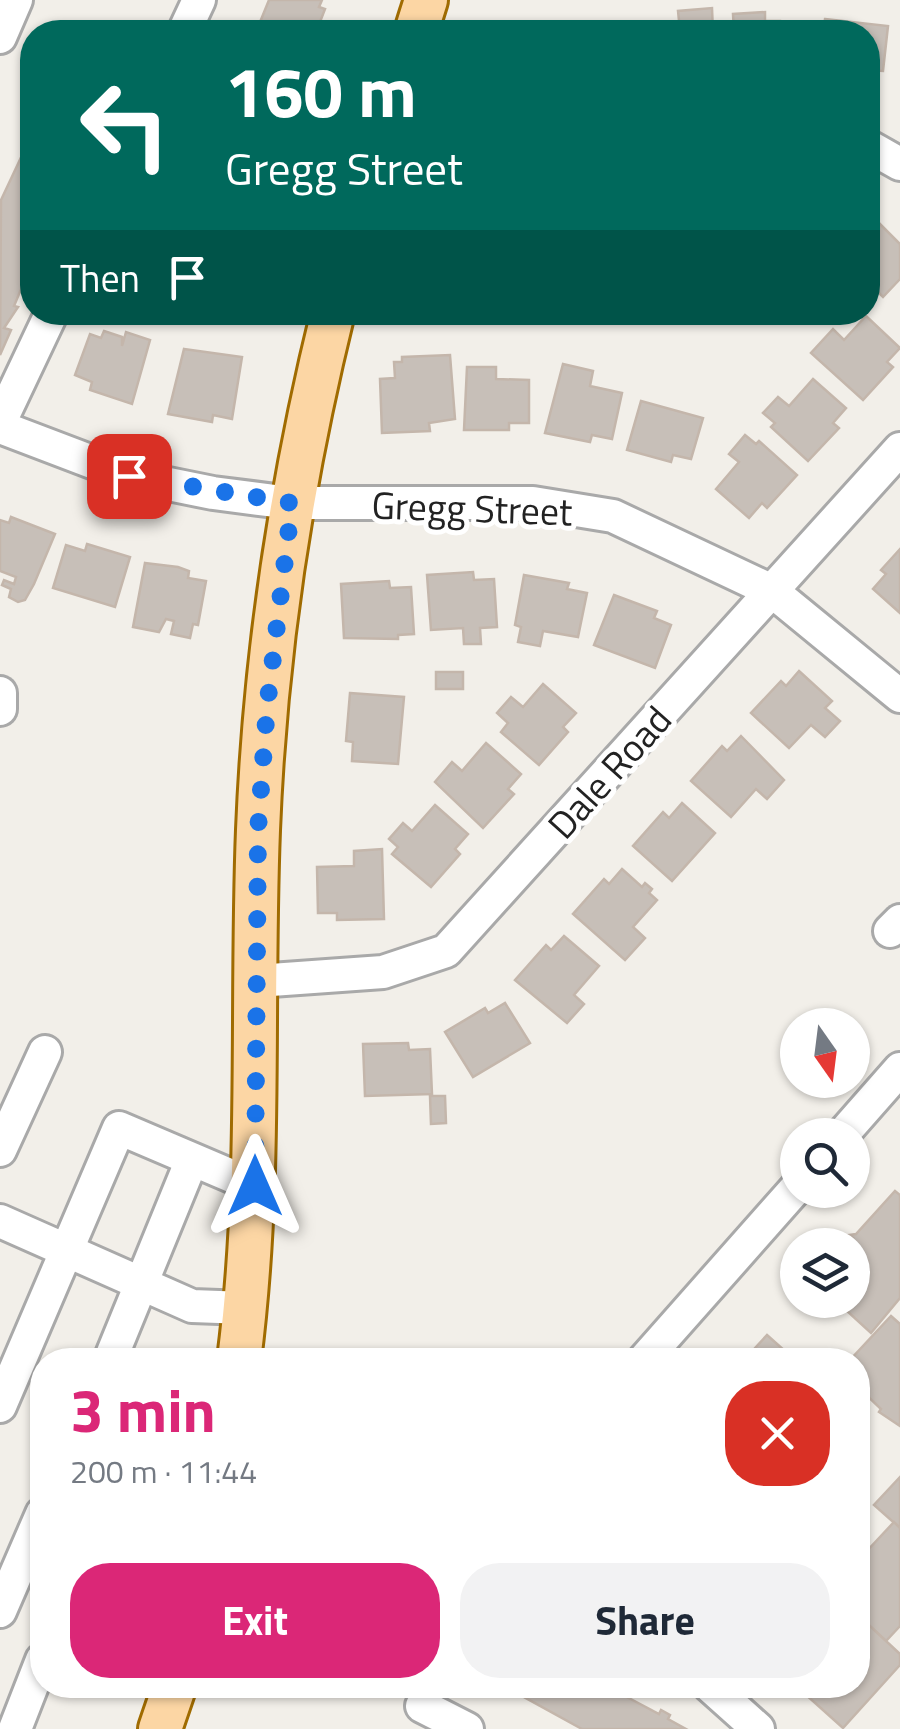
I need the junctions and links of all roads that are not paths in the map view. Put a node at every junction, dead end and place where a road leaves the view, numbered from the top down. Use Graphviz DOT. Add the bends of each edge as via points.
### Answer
graph roads {
  1 [pos="16,0"];
  2 [pos="0,37"];
  3 [pos="46,325"];
  4 [pos="331,325"];
  5 [pos="0,424"];
  6 [pos="900,449"];
  7 [pos="292,503"];
  8 [pos="772,591"];
  9 [pos="0,692"];
  10 [pos="900,696"];
  11 [pos="0,709"];
  12 [pos="256,981"];
  13 [pos="46,1052"];
  14 [pos="900,1070"];
  15 [pos="857,1118"];
  16 [pos="0,1150"];
  17 [pos="191,1162"];
  18 [pos="255,1186"];
  19 [pos="780,1206"];
  20 [pos="0,1221"];
  21 [pos="67,1251"];
  22 [pos="143,1284"];
  23 [pos="246,1308"];
  24 [pos="123,1348"];
  25 [pos="241,1348"];
  26 [pos="655,1348"];
  27 [pos="0,1406"];
  28 [pos="30,1541"];
  29 [pos="0,1610"];
  30 [pos="30,1691"];
  31 [pos="171,1698"];
  32 [pos="723,1698"];
  33 [pos="421,1707"];
  34 [pos="15,1729"];
  35 [pos="160,1729"];
  36 [pos="467,1729"];
  37 [pos="758,1729"];
  1 -- 2 [label="street"];
  3 -- 5 [label="street"];
  4 -- 7 [label="main road"];
  5 -- 7 [label="street, Gregg Street" via="129,476"];
  6 -- 8 [label="street, Dale Road"];
  7 -- 8 [label="street, Gregg Street" via="532,503 613,516"];
  7 -- 12 [label="main road" via="267,707"];
  8 -- 10 [label="street, Gregg Street"];
  8 -- 12 [label="street, Dale Road" via="446,951 382,972"];
  9 -- 11 [label="street"];
  12 -- 18 [label="main road"];
  13 -- 16 [label="street"];
  14 -- 15 [label="street"];
  17 -- 18 [label="street"];
  17 -- 21 [label="street" via="118,1128"];
  17 -- 22 [label="street"];
  18 -- 23 [label="main road"];
  19 -- 26 [label="street"];
  20 -- 21 [label="street"];
  21 -- 22 [label="street"];
  21 -- 27 [label="street"];
  22 -- 23 [label="street" via="192,1306"];
  22 -- 24 [label="street"];
  23 -- 25 [label="main road"];
  28 -- 29 [label="street"];
  30 -- 34 [label="street"];
  31 -- 35 [label="main road"];
  32 -- 37 [label="street"];
  33 -- 36 [label="street"];
}
